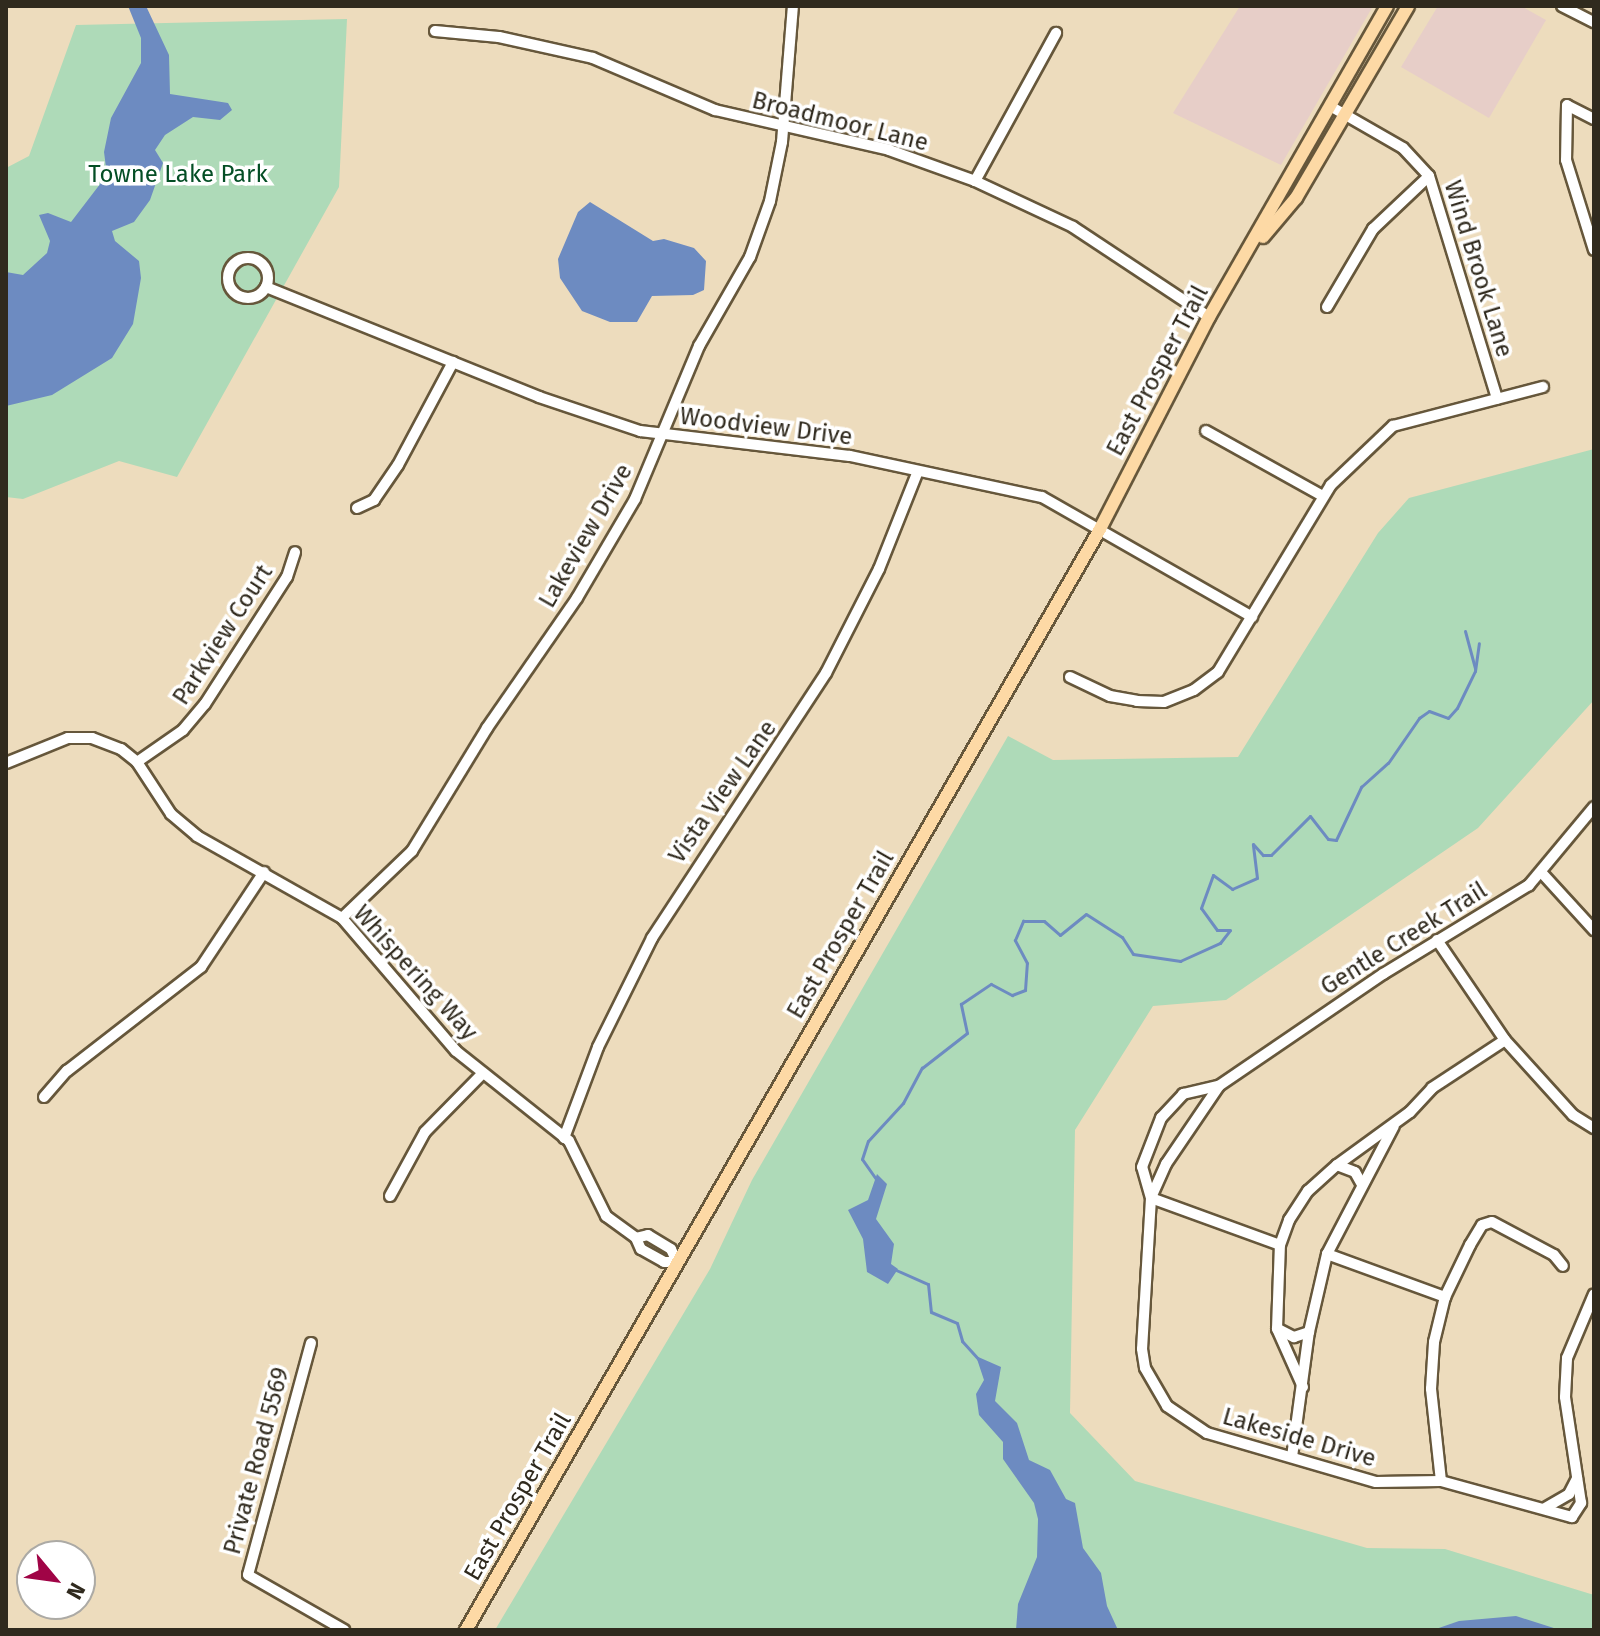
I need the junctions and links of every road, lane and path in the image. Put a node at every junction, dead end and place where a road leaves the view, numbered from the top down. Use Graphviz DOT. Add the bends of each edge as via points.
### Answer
graph roads {
  1 [pos="793,6"];
  2 [pos="1387,6"];
  3 [pos="1408,6"];
  4 [pos="1562,6"];
  5 [pos="1580,6"];
  6 [pos="1594,21"];
  7 [pos="435,31"];
  8 [pos="1056,33"];
  9 [pos="1330,106"];
  10 [pos="1345,114"];
  11 [pos="1594,119"];
  12 [pos="783,129"];
  13 [pos="1429,176"];
  14 [pos="975,181"];
  15 [pos="1594,250"];
  16 [pos="1245,258"];
  17 [pos="266,287"];
  18 [pos="1327,307"];
  19 [pos="1209,317"];
  20 [pos="453,362"];
  21 [pos="1543,387"];
  22 [pos="1497,399"];
  23 [pos="1206,431"];
  24 [pos="663,435"];
  25 [pos="918,471"];
  26 [pos="1323,496"];
  27 [pos="357,508"];
  28 [pos="1100,529"];
  29 [pos="295,552"];
  30 [pos="1252,617"];
  31 [pos="1070,677"];
  32 [pos="137,762"];
  33 [pos="6,763"];
  34 [pos="1594,807"];
  35 [pos="264,872"];
  36 [pos="1541,872"];
  37 [pos="342,918"];
  38 [pos="1594,930"];
  39 [pos="1437,940"];
  40 [pos="1505,1040"];
  41 [pos="482,1074"];
  42 [pos="1219,1086"];
  43 [pos="44,1097"];
  44 [pos="1396,1123"];
  45 [pos="1594,1128"];
  46 [pos="564,1138"];
  47 [pos="1337,1165"];
  48 [pos="1361,1183"];
  49 [pos="390,1196"];
  50 [pos="1151,1198"];
  51 [pos="1280,1245"];
  52 [pos="1327,1254"];
  53 [pos="677,1262"];
  54 [pos="1563,1266"];
  55 [pos="1594,1294"];
  56 [pos="1445,1297"];
  57 [pos="1277,1329"];
  58 [pos="1309,1332"];
  59 [pos="311,1343"];
  60 [pos="1303,1387"];
  61 [pos="1185,1423"];
  62 [pos="1292,1457"];
  63 [pos="1577,1478"];
  64 [pos="1441,1481"];
  65 [pos="1545,1508"];
  66 [pos="344,1630"];
  67 [pos="466,1630"];
  1 -- 12 [label="street, Lakeview Drive"];
  2 -- 9 [label="main road, East Prosper Trail"];
  3 -- 10 [label="main road, East Prosper Trail"];
  4 -- 6 [label="street"];
  5 -- 6 [label="street"];
  7 -- 12 [label="street, Broadmoor Lane" via="499,37 593,58 715,110"];
  8 -- 14 [label="street"];
  9 -- 10 [label="street, Wind Brook Lane"];
  9 -- 16 [label="main road, East Prosper Trail"];
  10 -- 13 [label="street, Wind Brook Lane" via="1403,148"];
  10 -- 16 [label="main road, East Prosper Trail" via="1296,198"];
  11 -- 15 [label="street" via="1567,105 1566,160"];
  12 -- 14 [label="street, Broadmoor Lane" via="889,150"];
  12 -- 24 [label="street, Lakeview Drive" via="774,186 757,239 699,346"];
  13 -- 18 [label="street" via="1373,229"];
  13 -- 22 [label="street, Wind Brook Lane"];
  14 -- 19 [label="street, Broadmoor Lane" via="1073,227"];
  16 -- 19 [label="main road, East Prosper Trail"];
  17 -- 20 [label="street, Woodview Drive"];
  19 -- 28 [label="main road, East Prosper Trail"];
  20 -- 24 [label="street, Woodview Drive" via="589,415"];
  20 -- 27 [label="street" via="398,465 374,500"];
  21 -- 22 [label="street"];
  22 -- 26 [label="street" via="1393,426"];
  23 -- 26 [label="street"];
  24 -- 25 [label="street, Woodview Drive" via="850,456"];
  24 -- 37 [label="street, Lakeview Drive" via="606,553 487,728 420,839 376,891"];
  25 -- 28 [label="street, Woodview Drive" via="1042,497"];
  25 -- 46 [label="street, Vista View Lane" via="879,569 826,673 709,845 645,951 598,1047"];
  26 -- 30 [label="street"];
  28 -- 30 [label="street, Woodview Drive"];
  28 -- 53 [label="main road, East Prosper Trail"];
  29 -- 32 [label="street, Parkview Court" via="287,577 205,704 183,730"];
  30 -- 31 [label="street" via="1218,672 1194,690 1164,702 1110,696"];
  32 -- 33 [label="street, Whispering Way" via="112,744 80,737"];
  32 -- 35 [label="street, Whispering Way" via="181,824"];
  34 -- 36 [label="street, Gentle Creek Trail"];
  35 -- 37 [label="street, Whispering Way"];
  35 -- 43 [label="street" via="192,976 67,1071"];
  36 -- 38 [label="street"];
  36 -- 39 [label="street, Gentle Creek Trail" via="1529,885"];
  37 -- 41 [label="street, Whispering Way" via="418,1010"];
  39 -- 40 [label="street"];
  39 -- 42 [label="street, Gentle Creek Trail"];
  40 -- 44 [label="street" via="1432,1088"];
  40 -- 45 [label="street" via="1573,1115"];
  41 -- 46 [label="street, Whispering Way"];
  41 -- 49 [label="street" via="425,1132"];
  42 -- 50 [label="street, Gentle Creek Trail" via="1166,1164"];
  42 -- 50 [label="street, Gentle Creek Trail" via="1183,1094 1161,1118 1142,1167"];
  44 -- 47 [label="street"];
  44 -- 48 [label="street"];
  46 -- 53 [label="street, Whispering Way" via="597,1205 636,1238 648,1235 671,1249"];
  47 -- 48 [label="street" via="1355,1172"];
  47 -- 51 [label="street" via="1308,1191"];
  48 -- 52 [label="street"];
  50 -- 51 [label="street"];
  50 -- 61 [label="street, Gentle Creek Trail" via="1142,1349 1155,1390"];
  51 -- 57 [label="street"];
  52 -- 56 [label="street"];
  52 -- 58 [label="street"];
  53 -- 67 [label="main road, East Prosper Trail"];
  54 -- 56 [label="street" via="1554,1255 1492,1222 1482,1225"];
  55 -- 63 [label="street" via="1567,1358 1565,1397"];
  56 -- 64 [label="street" via="1431,1389"];
  57 -- 58 [label="street" via="1294,1337"];
  57 -- 60 [label="street"];
  58 -- 60 [label="street"];
  59 -- 66 [label="street, Private Road 5569" via="248,1575"];
  60 -- 62 [label="street"];
  61 -- 62 [label="street, Lakeside Drive"];
  62 -- 64 [label="street, Lakeside Drive" via="1376,1482"];
  63 -- 65 [label="street" via="1569,1494"];
  63 -- 65 [label="street, Lakeside Drive" via="1581,1503 1572,1517"];
  64 -- 65 [label="street, Lakeside Drive"];
}
